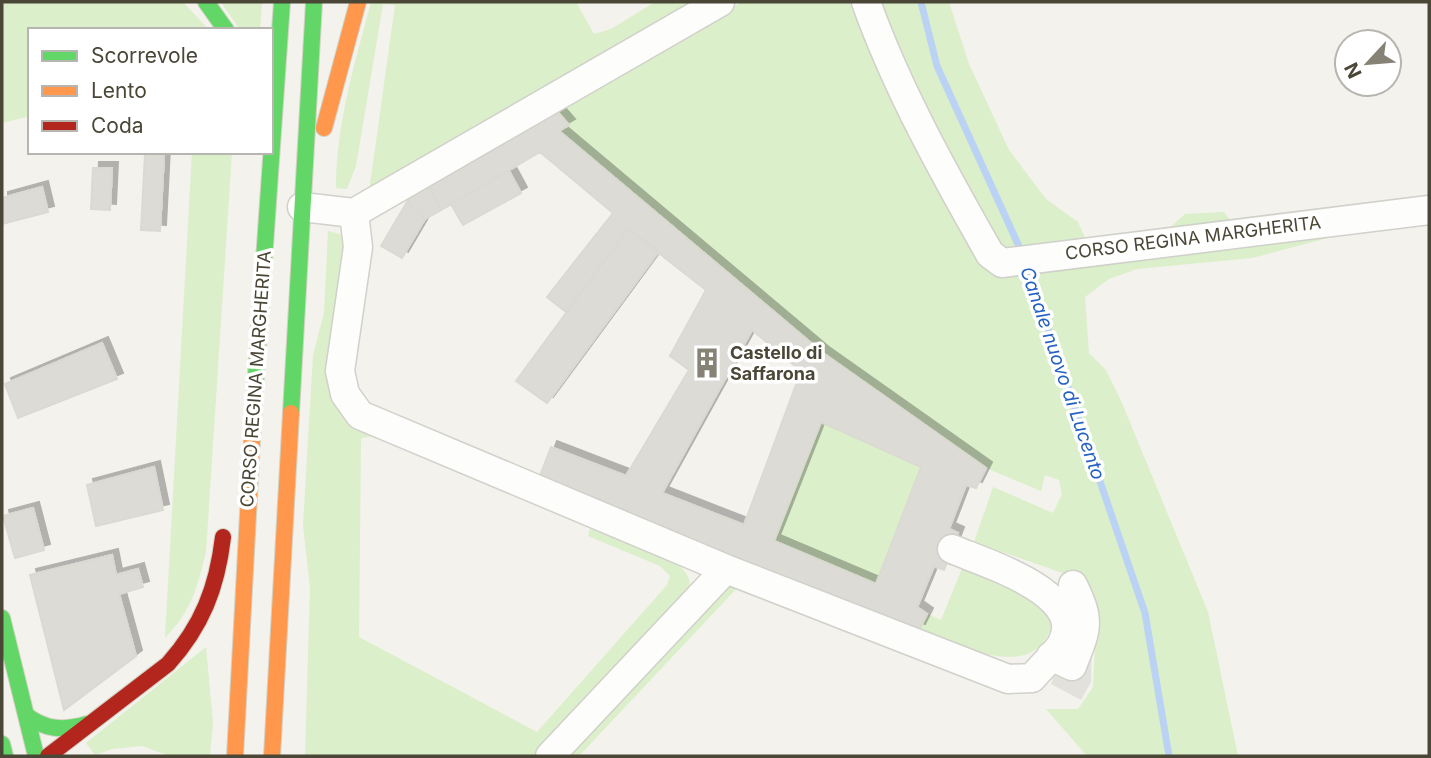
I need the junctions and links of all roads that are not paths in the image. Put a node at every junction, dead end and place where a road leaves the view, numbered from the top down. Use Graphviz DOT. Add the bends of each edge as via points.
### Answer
graph roads {
  1 [pos="206,2"];
  2 [pos="282,2"];
  3 [pos="314,2"];
  4 [pos="358,2"];
  5 [pos="720,2"];
  6 [pos="866,2"];
  7 [pos="225,28"];
  8 [pos="273,132"];
  9 [pos="271,154"];
  10 [pos="252,187"];
  11 [pos="302,207"];
  12 [pos="1429,210"];
  13 [pos="354,213"];
  14 [pos="264,262"];
  15 [pos="249,474"];
  16 [pos="952,549"];
  17 [pos="726,569"];
  18 [pos="1073,585"];
  19 [pos="2,618"];
  20 [pos="279,632"];
  21 [pos="1051,656"];
  22 [pos="26,715"];
  23 [pos="87,724"];
  24 [pos="290,725"];
  25 [pos="2,744"];
  26 [pos="5,756"];
  27 [pos="36,756"];
  28 [pos="48,756"];
  29 [pos="235,756"];
  30 [pos="272,756"];
  31 [pos="550,756"];
  1 -- 7 [label="main road"];
  2 -- 8 [label="main road, CORSO REGINA MARGHERITA"];
  3 -- 11 [label="main road, CORSO REGINA MARGHERITA"];
  4 -- 11 [label="main road"];
  5 -- 13 [label="street"];
  6 -- 12 [label="street, CORSO REGINA MARGHERITA" via="882,46 989,254 1002,263"];
  9 -- 14 [label="main road, CORSO REGINA MARGHERITA"];
  10 -- 14 [label="main road"];
  11 -- 13 [label="street"];
  11 -- 20 [label="main road, CORSO REGINA MARGHERITA"];
  13 -- 17 [label="street" via="358,247 340,370 345,394 360,415"];
  14 -- 15 [label="main road, CORSO REGINA MARGHERITA"];
  15 -- 23 [label="main road" via="228,514 217,585 197,629 168,664"];
  15 -- 29 [label="main road, CORSO REGINA MARGHERITA"];
  16 -- 21 [label="street" via="1043,590 1060,605 1066,625 1062,643"];
  17 -- 21 [label="street" via="1008,679 1032,678"];
  17 -- 31 [label="street"];
  18 -- 21 [label="street" via="1087,615 1082,640 1072,666"];
  19 -- 22 [label="main road"];
  20 -- 24 [label="main road"];
  20 -- 30 [label="main road, CORSO REGINA MARGHERITA"];
  22 -- 23 [label="main road" via="40,726 57,730"];
  22 -- 27 [label="main road"];
  23 -- 28 [label="main road"];
  25 -- 26 [label="main road"];
}
